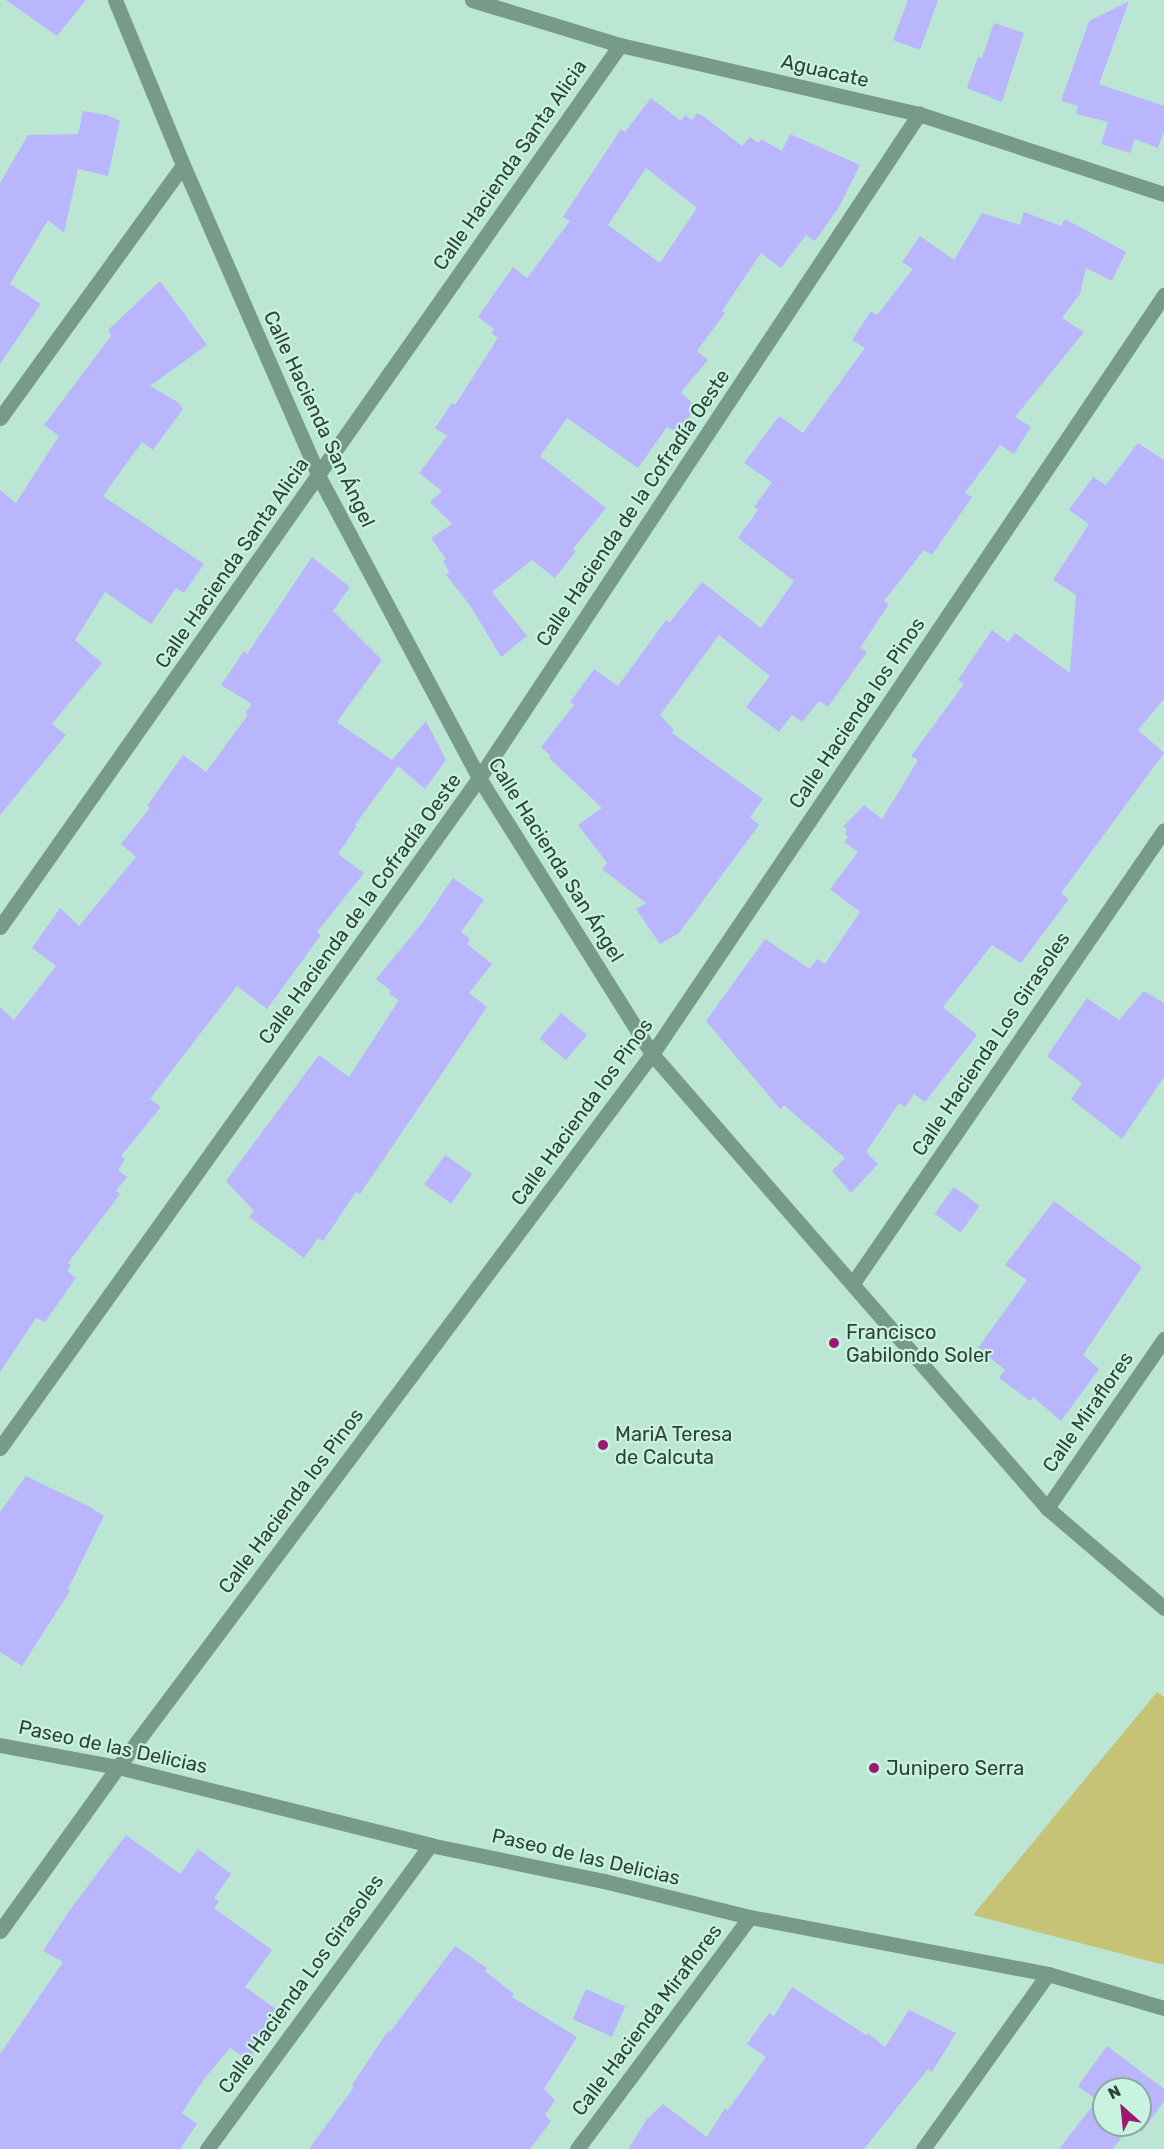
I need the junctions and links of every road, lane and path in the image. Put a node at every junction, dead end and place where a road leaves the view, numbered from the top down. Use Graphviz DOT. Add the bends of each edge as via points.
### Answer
graph roads {
  1 [pos="115,0"];
  2 [pos="472,0"];
  3 [pos="620,45"];
  4 [pos="919,114"];
  5 [pos="183,165"];
  6 [pos="1164,194"];
  7 [pos="1164,295"];
  8 [pos="0,418"];
  9 [pos="319,477"];
  10 [pos="479,778"];
  11 [pos="1164,830"];
  12 [pos="0,927"];
  13 [pos="652,1054"];
  14 [pos="853,1283"];
  15 [pos="1164,1339"];
  16 [pos="0,1448"];
  17 [pos="1047,1508"];
  18 [pos="1164,1608"];
  19 [pos="0,1744"];
  20 [pos="118,1767"];
  21 [pos="430,1845"];
  22 [pos="750,1917"];
  23 [pos="0,1931"];
  24 [pos="1048,1974"];
  25 [pos="1164,2008"];
  26 [pos="207,2149"];
  27 [pos="578,2149"];
  28 [pos="923,2149"];
  1 -- 5 [label="street, Calle Hacienda San Ángel"];
  2 -- 3 [label="street, Aguacate"];
  3 -- 4 [label="street, Aguacate"];
  3 -- 9 [label="street, Calle Hacienda Santa Alicia"];
  4 -- 6 [label="street, Aguacate"];
  4 -- 10 [label="street, Calle Hacienda de la Cofradía Oeste"];
  5 -- 8 [label="street"];
  5 -- 9 [label="street, Calle Hacienda San Ángel"];
  7 -- 13 [label="street, Calle Hacienda los Pinos"];
  9 -- 10 [label="street, Calle Hacienda San Ángel"];
  9 -- 12 [label="street, Calle Hacienda Santa Alicia"];
  10 -- 13 [label="street, Calle Hacienda San Ángel"];
  10 -- 16 [label="street, Calle Hacienda de la Cofradía Oeste"];
  11 -- 14 [label="street, Calle Hacienda Los Girasoles"];
  13 -- 14 [label="street, Calle Hacienda San Ángel"];
  13 -- 20 [label="street, Calle Hacienda los Pinos"];
  14 -- 17 [label="street, Calle Hacienda San Ángel"];
  15 -- 17 [label="street, Calle Miraflores"];
  17 -- 18 [label="street, Calle Hacienda San Ángel"];
  19 -- 20 [label="street, Paseo de las Delicias"];
  20 -- 21 [label="street, Paseo de las Delicias"];
  20 -- 23 [label="street, Calle Hacienda los Pinos"];
  21 -- 22 [label="street, Paseo de las Delicias" via="604,1881"];
  21 -- 26 [label="street, Calle Hacienda Los Girasoles"];
  22 -- 24 [label="street, Paseo de las Delicias"];
  22 -- 27 [label="street, Calle Hacienda Miraflores"];
  24 -- 25 [label="street, Paseo de las Delicias"];
  24 -- 28 [label="street"];
}
